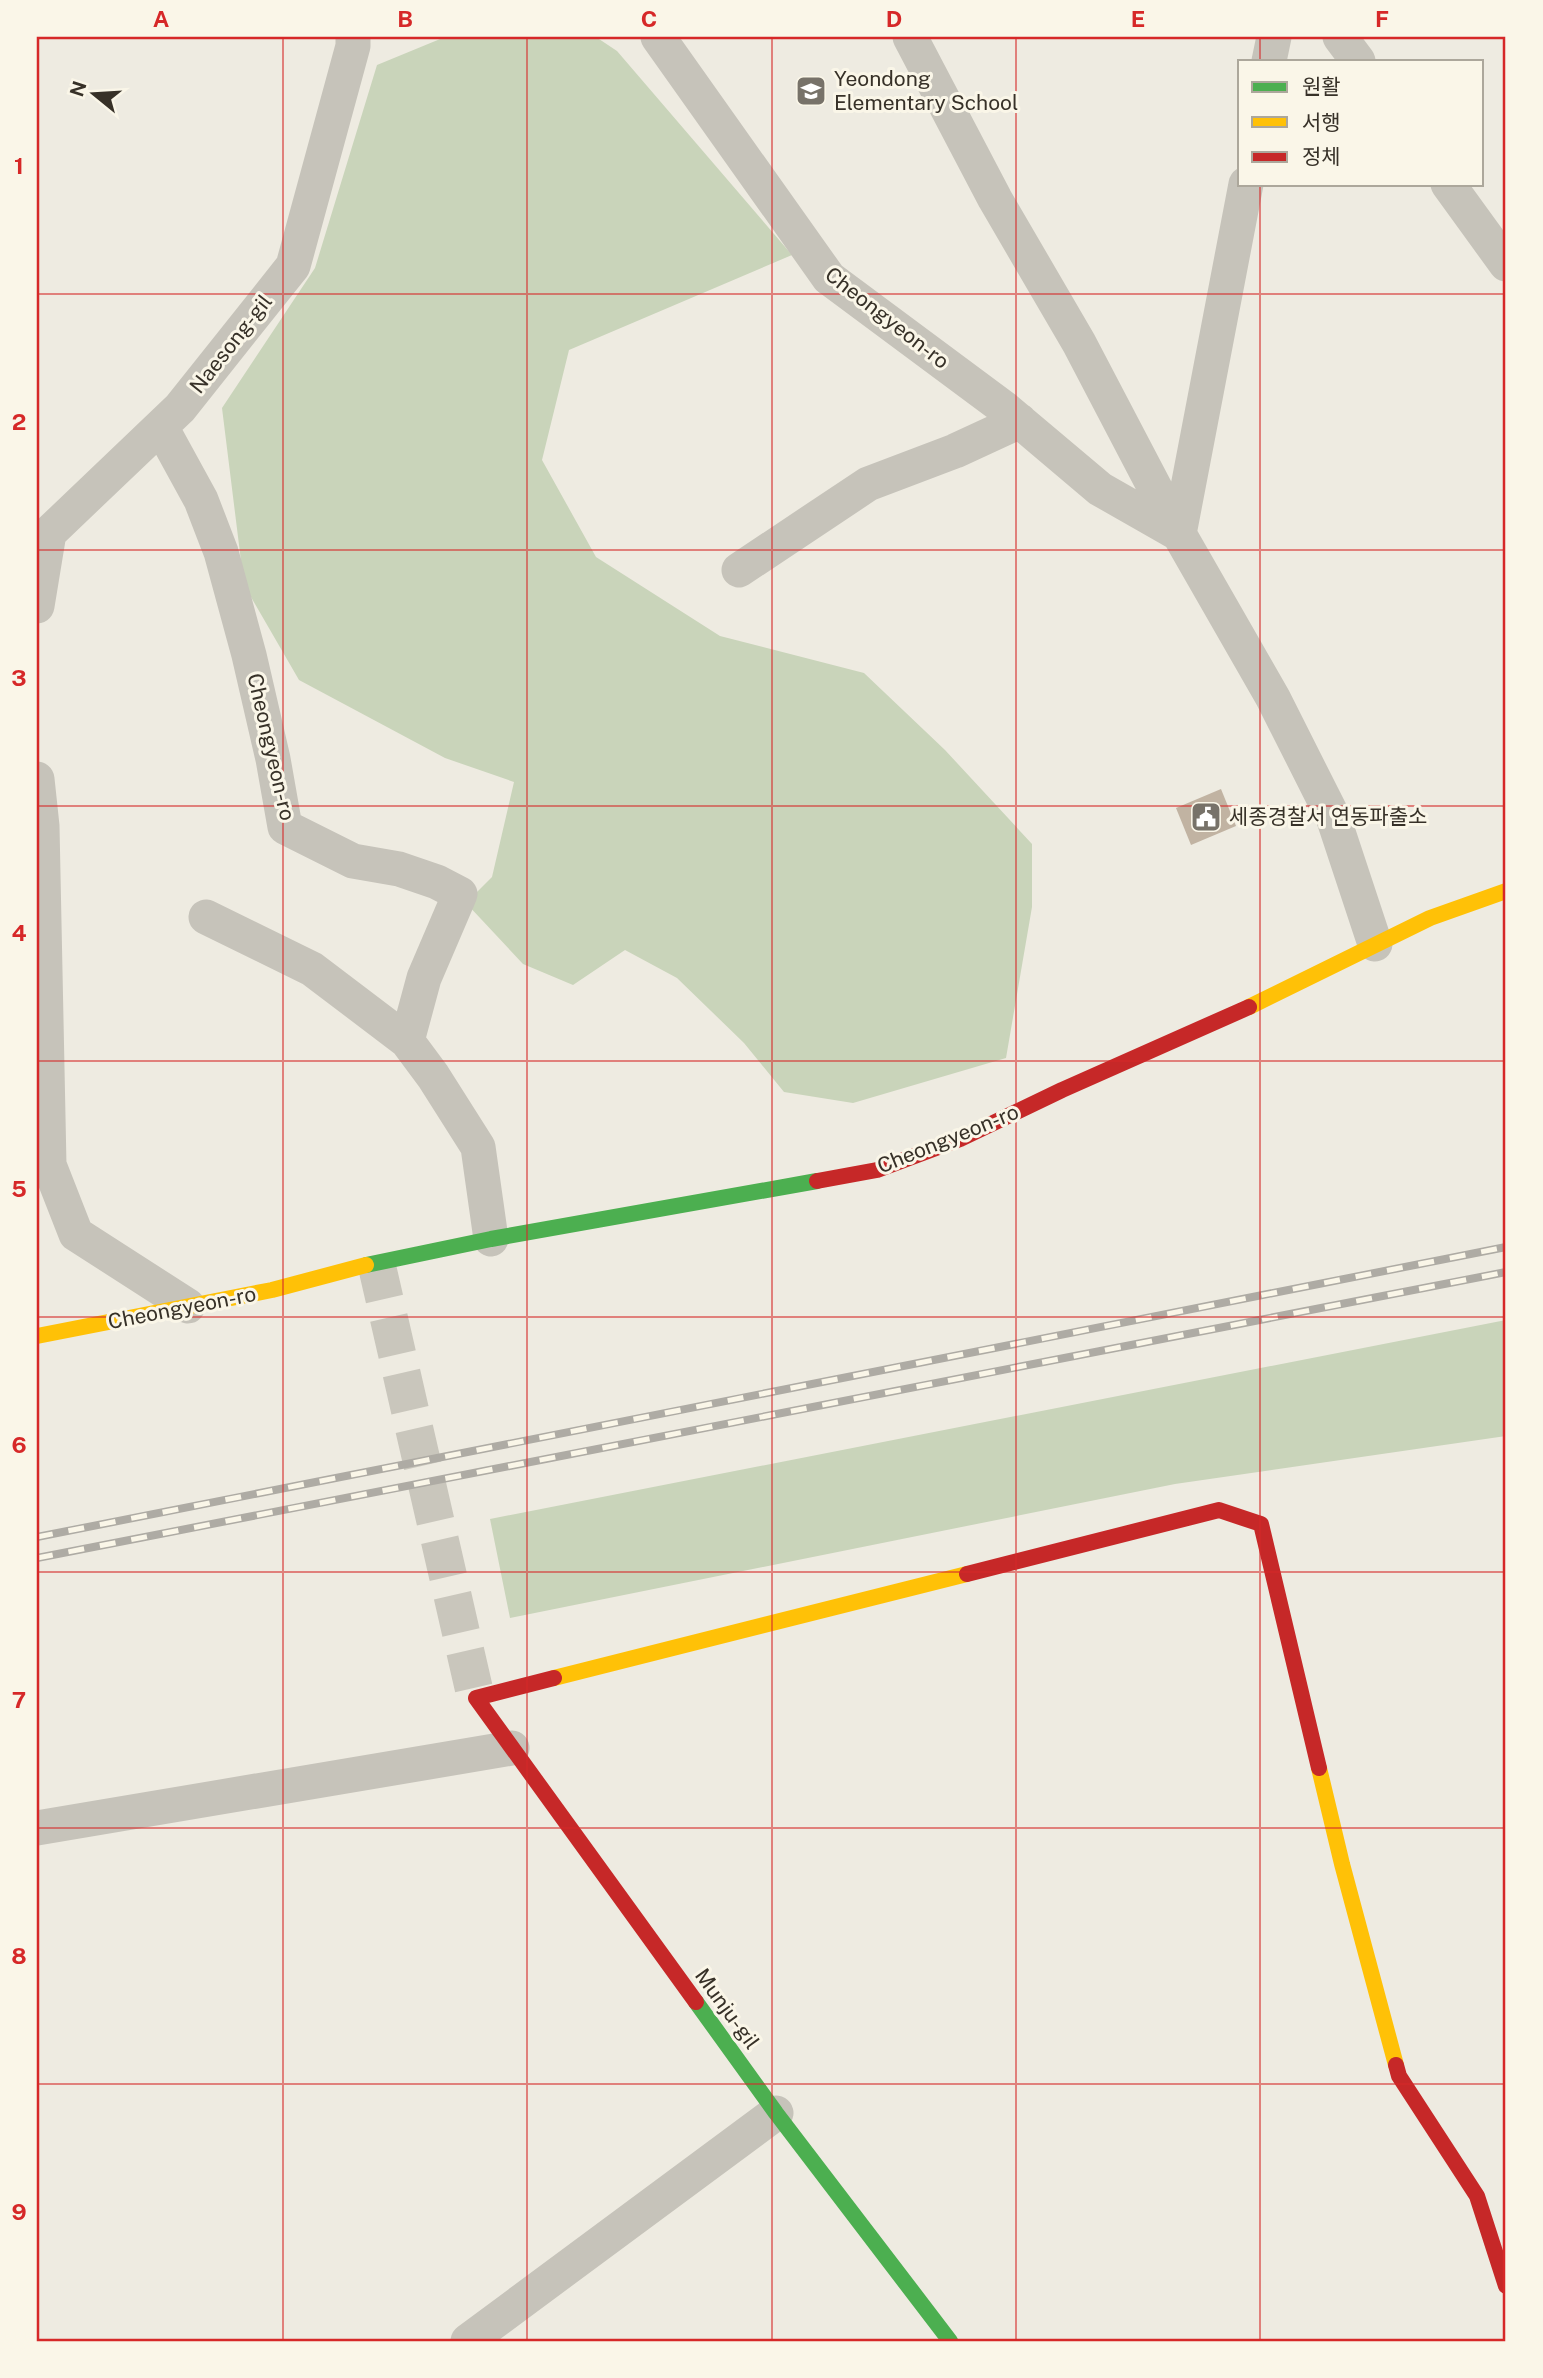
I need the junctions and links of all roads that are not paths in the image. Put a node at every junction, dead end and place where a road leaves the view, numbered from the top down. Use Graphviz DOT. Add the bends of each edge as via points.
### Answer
graph roads {
  1 [pos="658,37"];
  2 [pos="910,37"];
  3 [pos="1274,37"];
  4 [pos="1340,37"];
  5 [pos="355,39"];
  6 [pos="1269,60"];
  7 [pos="1357,60"];
  8 [pos="1246,186"];
  9 [pos="1449,186"];
  10 [pos="1506,264"];
  11 [pos="1020,421"];
  12 [pos="161,427"];
  13 [pos="1179,534"];
  14 [pos="739,570"];
  15 [pos="37,606"];
  16 [pos="37,779"];
  17 [pos="1506,891"];
  18 [pos="206,917"];
  19 [pos="1375,944"];
  20 [pos="407,1041"];
  21 [pos="491,1239"];
  22 [pos="188,1306"];
  23 [pos="37,1336"];
  24 [pos="512,1748"];
  25 [pos="37,1828"];
  26 [pos="776,2113"];
  27 [pos="1506,2286"];
  28 [pos="468,2341"];
  29 [pos="950,2341"];
  1 -- 11 [label="street, Cheongyeon-ro" via="829,278"];
  2 -- 13 [label="street"];
  3 -- 6 [label="street"];
  4 -- 7 [label="street"];
  5 -- 12 [label="street, Naesong-gil" via="293,266"];
  8 -- 13 [label="street"];
  9 -- 10 [label="street"];
  11 -- 13 [label="street, Cheongyeon-ro" via="1100,489"];
  11 -- 14 [label="street" via="868,484"];
  12 -- 15 [label="street, Naesong-gil" via="49,533"];
  12 -- 20 [label="street, Cheongyeon-ro" via="201,500 220,552 249,655 285,827 353,862 399,869 460,894 424,978"];
  13 -- 19 [label="street" via="1273,698 1333,817"];
  16 -- 22 [label="street" via="42,826 49,1166 76,1234"];
  17 -- 19 [label="street, Cheongyeon-ro"];
  18 -- 20 [label="street" via="312,969"];
  19 -- 21 [label="street, Cheongyeon-ro" via="1261,1002 960,1139 877,1170"];
  20 -- 21 [label="street" via="478,1147"];
  21 -- 22 [label="street, Cheongyeon-ro"];
  22 -- 23 [label="street, Cheongyeon-ro"];
  24 -- 25 [label="street"];
  24 -- 26 [label="street, Munju-gil"];
  24 -- 27 [label="street, Munju-gil" via="476,1698 1219,1510 1261,1524 1342,1864 1399,2076 1477,2196"];
  26 -- 28 [label="street"];
  26 -- 29 [label="street, Munju-gil"];
}
